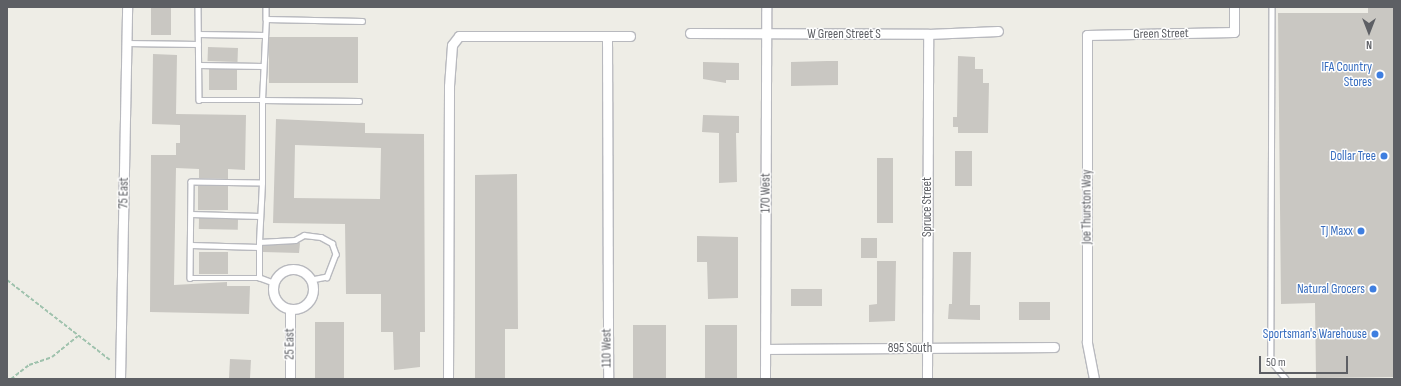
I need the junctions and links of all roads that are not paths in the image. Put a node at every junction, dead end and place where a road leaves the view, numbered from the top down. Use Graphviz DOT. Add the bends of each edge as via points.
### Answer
graph roads {
  1 [pos="127,7"];
  2 [pos="198,7"];
  3 [pos="266,7"];
  4 [pos="766,7"];
  5 [pos="1234,7"];
  6 [pos="1272,7"];
  7 [pos="266,19"];
  8 [pos="362,21"];
  9 [pos="998,31"];
  10 [pos="690,33"];
  11 [pos="766,33"];
  12 [pos="198,34"];
  13 [pos="928,34"];
  14 [pos="1087,35"];
  15 [pos="265,36"];
  16 [pos="608,36"];
  17 [pos="630,36"];
  18 [pos="126,43"];
  19 [pos="198,44"];
  20 [pos="199,65"];
  21 [pos="263,66"];
  22 [pos="262,100"];
  23 [pos="359,101"];
  24 [pos="262,182"];
  25 [pos="191,214"];
  26 [pos="260,216"];
  27 [pos="259,242"];
  28 [pos="191,245"];
  29 [pos="259,247"];
  30 [pos="259,278"];
  31 [pos="312,280"];
  32 [pos="273,283"];
  33 [pos="290,309"];
  34 [pos="926,348"];
  35 [pos="1054,348"];
  36 [pos="766,349"];
  37 [pos="120,379"];
  38 [pos="290,379"];
  39 [pos="448,379"];
  40 [pos="608,379"];
  41 [pos="765,379"];
  42 [pos="927,379"];
  43 [pos="1094,379"];
  44 [pos="1286,379"];
  1 -- 18 [label="street, 75 East"];
  2 -- 12 [label="lane"];
  3 -- 7 [label="lane"];
  4 -- 11 [label="street, 170 West"];
  5 -- 14 [label="street, Green Street" via="1234,32"];
  6 -- 44 [label="lane" via="1271,361"];
  7 -- 8 [label="lane"];
  7 -- 15 [label="lane"];
  9 -- 13 [label="street, W Green Street S"];
  10 -- 11 [label="street, W Green Street S"];
  11 -- 13 [label="street, W Green Street S"];
  11 -- 36 [label="street, 170 West"];
  12 -- 15 [label="lane"];
  12 -- 19 [label="lane"];
  13 -- 34 [label="street, Spruce Street"];
  14 -- 43 [label="street, Joe Thurston Way" via="1087,342"];
  15 -- 21 [label="lane"];
  16 -- 17 [label="street"];
  16 -- 39 [label="street" via="459,36 452,45 449,86"];
  16 -- 40 [label="street, 110 West"];
  18 -- 19 [label="lane"];
  18 -- 37 [label="street, 75 East"];
  19 -- 20 [label="lane"];
  20 -- 21 [label="lane"];
  20 -- 22 [label="lane" via="199,100"];
  21 -- 22 [label="lane"];
  22 -- 23 [label="lane"];
  22 -- 24 [label="lane"];
  24 -- 25 [label="lane" via="191,182"];
  24 -- 26 [label="lane"];
  25 -- 26 [label="lane"];
  25 -- 28 [label="lane"];
  26 -- 27 [label="lane"];
  27 -- 29 [label="lane"];
  27 -- 31 [label="lane" via="294,240 304,235 321,237 332,243 336,254 333,266 327,277"];
  28 -- 29 [label="lane"];
  28 -- 30 [label="lane" via="190,278"];
  29 -- 30 [label="lane"];
  30 -- 32 [label="lane"];
  31 -- 32 [label="street" via="302,270 295,268 282,272"];
  31 -- 33 [label="street" via="313,292 308,303"];
  32 -- 33 [label="street" via="278,303"];
  33 -- 38 [label="street, 25 East"];
  34 -- 35 [label="street, 895 South"];
  34 -- 36 [label="street, 895 South"];
  34 -- 42 [label="street, Spruce Street"];
  36 -- 41 [label="street, 170 West"];
}
